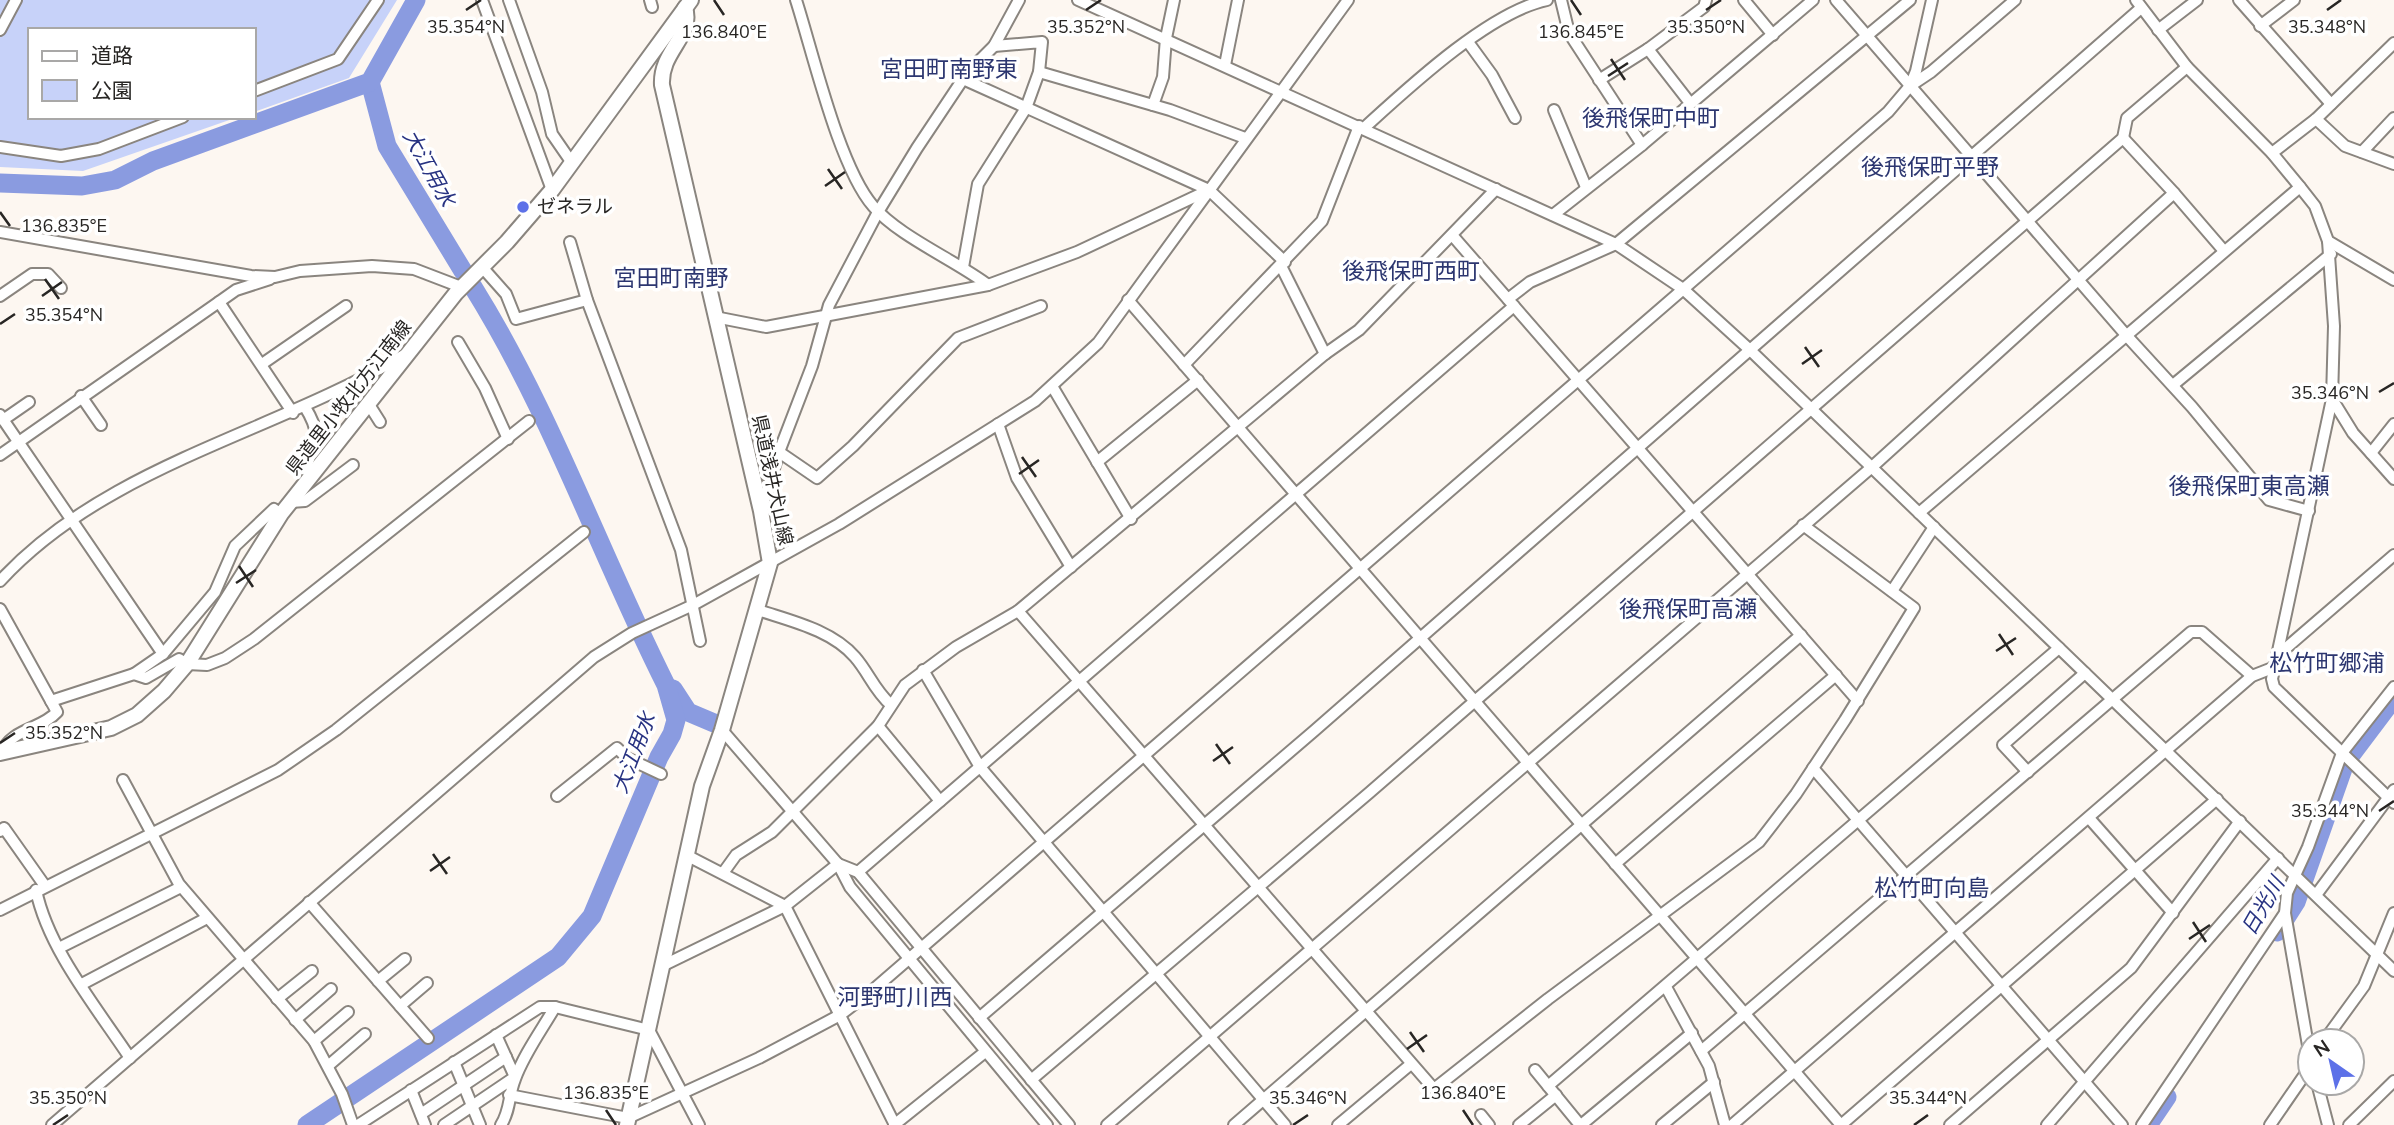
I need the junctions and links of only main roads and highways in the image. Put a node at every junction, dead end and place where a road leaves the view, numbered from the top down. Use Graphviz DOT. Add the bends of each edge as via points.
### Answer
graph roads {
  1 [pos="688,4"];
  2 [pos="1,752"];
  3 [pos="628,1121"];
  1 -- 2 [label="main road, 県道里小牧北方江南線" via="552,190 461,287 286,508 187,664 150,705 124,723"];
  1 -- 3 [label="main road, 県道浅井犬山線" via="687,27 665,59 662,85 761,511 769,563 702,786"];
}
